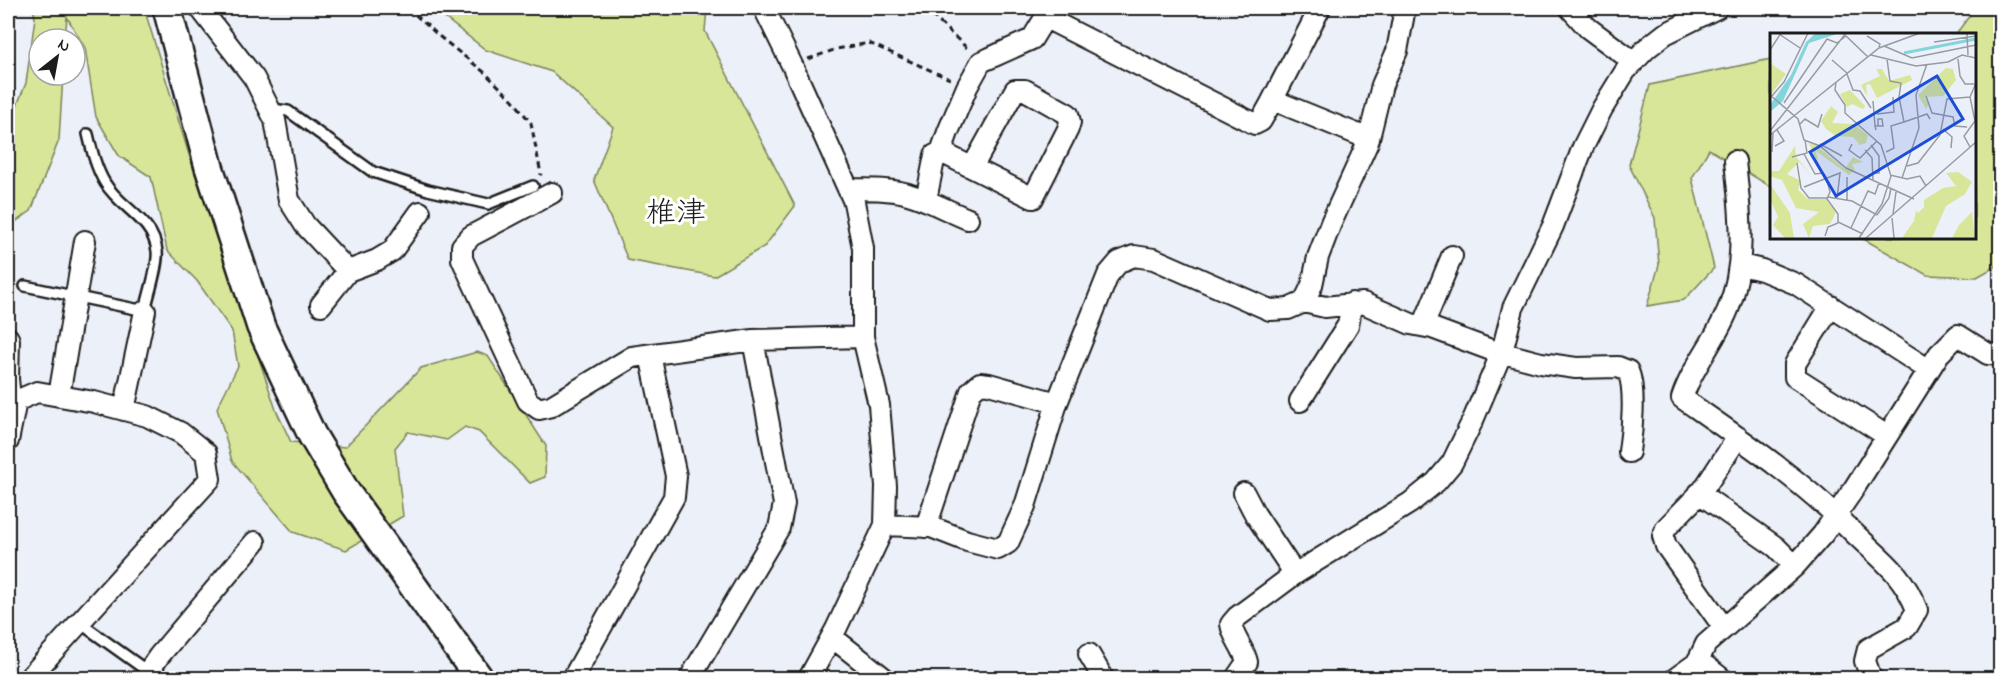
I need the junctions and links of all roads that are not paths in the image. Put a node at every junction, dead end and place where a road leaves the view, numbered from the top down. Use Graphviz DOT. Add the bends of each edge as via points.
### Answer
graph roads {
  1 [pos="167,8"];
  2 [pos="201,8"];
  3 [pos="764,8"];
  4 [pos="1320,8"];
  5 [pos="1405,8"];
  6 [pos="1570,8"];
  7 [pos="1717,8"];
  8 [pos="1048,13"];
  9 [pos="1634,62"];
  10 [pos="1273,100"];
  11 [pos="269,109"];
  12 [pos="88,134"];
  13 [pos="1369,139"];
  14 [pos="941,152"];
  15 [pos="1735,161"];
  16 [pos="973,166"];
  17 [pos="542,189"];
  18 [pos="848,189"];
  19 [pos="926,200"];
  20 [pos="420,212"];
  21 [pos="968,219"];
  22 [pos="85,241"];
  23 [pos="1452,256"];
  24 [pos="1741,266"];
  25 [pos="348,271"];
  26 [pos="25,286"];
  27 [pos="76,297"];
  28 [pos="1304,302"];
  29 [pos="1352,303"];
  30 [pos="321,306"];
  31 [pos="1831,306"];
  32 [pos="145,310"];
  33 [pos="1423,326"];
  34 [pos="863,337"];
  35 [pos="8,338"];
  36 [pos="753,340"];
  37 [pos="1502,352"];
  38 [pos="650,355"];
  39 [pos="2001,355"];
  40 [pos="1929,370"];
  41 [pos="59,396"];
  42 [pos="11,399"];
  43 [pos="1300,401"];
  44 [pos="1057,403"];
  45 [pos="124,410"];
  46 [pos="1887,436"];
  47 [pos="1738,437"];
  48 [pos="8,441"];
  49 [pos="1629,452"];
  50 [pos="1244,493"];
  51 [pos="1699,493"];
  52 [pos="1836,514"];
  53 [pos="885,525"];
  54 [pos="926,527"];
  55 [pos="255,542"];
  56 [pos="1795,566"];
  57 [pos="1295,574"];
  58 [pos="80,623"];
  59 [pos="1724,628"];
  60 [pos="831,637"];
  61 [pos="1089,654"];
  62 [pos="1698,660"];
  63 [pos="154,675"];
  64 [pos="29,678"];
  65 [pos="478,678"];
  66 [pos="575,678"];
  67 [pos="690,678"];
  68 [pos="809,678"];
  69 [pos="884,678"];
  70 [pos="1103,678"];
  71 [pos="1236,678"];
  72 [pos="1676,678"];
  73 [pos="1721,678"];
  74 [pos="1871,678"];
  1 -- 65 [label="street" via="209,167 261,327 312,435 346,492"];
  2 -- 11 [label="street" via="254,78"];
  3 -- 18 [label="street"];
  4 -- 10 [label="street"];
  5 -- 13 [label="street"];
  6 -- 9 [label="street" via="1588,28"];
  7 -- 9 [label="street" via="1665,34"];
  8 -- 10 [label="street" via="1255,124"];
  8 -- 14 [label="street" via="1032,39 981,62"];
  9 -- 37 [label="street" via="1608,99 1583,147 1553,226 1513,308"];
  10 -- 13 [label="street"];
  11 -- 17 [label="lane" via="288,111 373,172 428,190 488,204"];
  11 -- 25 [label="street" via="289,200 305,225"];
  12 -- 32 [label="lane" via="105,184 140,217 154,237 158,253"];
  13 -- 28 [label="street" via="1317,257"];
  14 -- 16 [label="street"];
  14 -- 19 [label="street" via="935,155"];
  15 -- 24 [label="street"];
  16 -- 16 [label="street" via="1033,198 1068,129 1068,114 1025,90 1016,90"];
  17 -- 38 [label="street" via="462,246 462,259 528,402 539,409 551,406 632,357"];
  18 -- 19 [label="street" via="906,193"];
  18 -- 34 [label="street" via="863,248"];
  19 -- 21 [label="street"];
  20 -- 25 [label="street" via="392,251"];
  22 -- 27 [label="street"];
  23 -- 33 [label="street"];
  24 -- 31 [label="street" via="1796,284"];
  24 -- 47 [label="street" via="1729,308 1682,398"];
  25 -- 30 [label="street"];
  26 -- 27 [label="lane"];
  27 -- 32 [label="lane"];
  27 -- 41 [label="street"];
  28 -- 29 [label="street" via="1325,307"];
  28 -- 44 [label="street" via="1288,309 1270,310 1154,259 1134,256 1119,262 1108,275"];
  29 -- 33 [label="street" via="1363,303"];
  29 -- 43 [label="street" via="1348,325"];
  31 -- 40 [label="street"];
  31 -- 46 [label="street" via="1795,364 1795,377"];
  32 -- 45 [label="street"];
  33 -- 37 [label="street"];
  34 -- 36 [label="street"];
  34 -- 53 [label="street" via="879,405"];
  35 -- 42 [label="street"];
  36 -- 38 [label="street"];
  36 -- 67 [label="street" via="784,504 779,528"];
  37 -- 49 [label="street" via="1564,367 1618,367 1628,371 1632,380"];
  37 -- 57 [label="street" via="1452,463 1436,482 1410,503"];
  38 -- 66 [label="street" via="676,476 674,497"];
  39 -- 40 [label="street" via="1988,354 1958,335"];
  40 -- 46 [label="street"];
  41 -- 42 [label="street" via="37,392"];
  41 -- 45 [label="street"];
  42 -- 48 [label="street"];
  44 -- 54 [label="street" via="989,384 980,383 972,390"];
  44 -- 54 [label="street" via="1025,507 1008,543 998,549"];
  45 -- 58 [label="street" via="181,433 206,453 210,479"];
  46 -- 52 [label="street"];
  47 -- 51 [label="street"];
  47 -- 52 [label="street"];
  50 -- 57 [label="street"];
  51 -- 56 [label="street" via="1776,547"];
  51 -- 59 [label="street" via="1663,536 1666,546"];
  52 -- 56 [label="street"];
  52 -- 74 [label="street" via="1887,562 1910,590 1917,610 1907,627 1868,649 1865,661"];
  53 -- 54 [label="street"];
  53 -- 60 [label="street"];
  55 -- 63 [label="street" via="152,666"];
  56 -- 59 [label="street"];
  57 -- 71 [label="street" via="1231,624 1247,662"];
  58 -- 63 [label="lane"];
  58 -- 64 [label="street"];
  59 -- 62 [label="street" via="1706,644"];
  60 -- 68 [label="street"];
  60 -- 69 [label="street"];
  61 -- 70 [label="street"];
  62 -- 72 [label="street"];
  62 -- 73 [label="street"];
}
